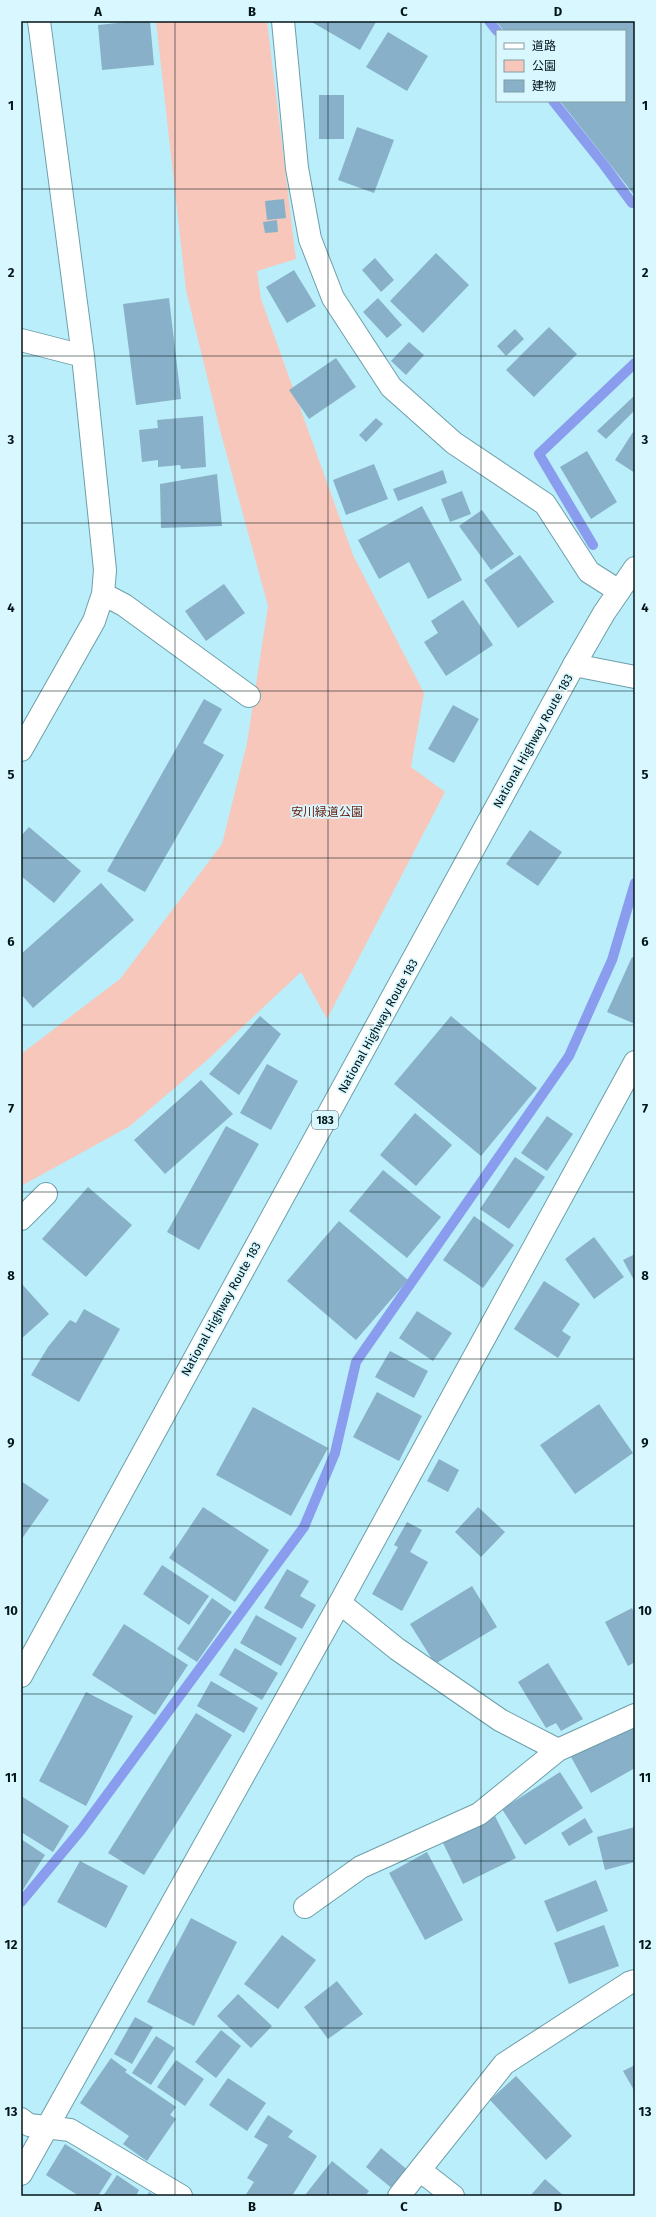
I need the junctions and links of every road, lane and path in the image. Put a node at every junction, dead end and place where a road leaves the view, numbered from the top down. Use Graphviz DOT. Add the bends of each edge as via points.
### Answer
graph roads {
  1 [pos="39,21"];
  2 [pos="283,21"];
  3 [pos="21,340"];
  4 [pos="83,356"];
  5 [pos="635,568"];
  6 [pos="619,591"];
  7 [pos="103,594"];
  8 [pos="574,665"];
  9 [pos="635,677"];
  10 [pos="249,696"];
  11 [pos="21,750"];
  12 [pos="635,1062"];
  13 [pos="46,1194"];
  14 [pos="21,1219"];
  15 [pos="340,1603"];
  16 [pos="21,1676"];
  17 [pos="635,1715"];
  18 [pos="558,1750"];
  19 [pos="305,1907"];
  20 [pos="635,1981"];
  21 [pos="21,2120"];
  22 [pos="47,2128"];
  23 [pos="421,2170"];
  24 [pos="21,2174"];
  25 [pos="181,2196"];
  26 [pos="399,2196"];
  27 [pos="453,2196"];
  1 -- 4 [label="main road"];
  2 -- 6 [label="main road" via="297,168 307,225 310,240 333,298 391,387 454,443 545,504 589,572"];
  3 -- 4 [label="main road"];
  4 -- 7 [label="main road" via="102,538"];
  5 -- 6 [label="main road, National Highway Route 183 / 183"];
  6 -- 8 [label="main road, National Highway Route 183 / 183"];
  7 -- 10 [label="main road" via="124,605"];
  7 -- 11 [label="main road" via="94,622"];
  8 -- 9 [label="main road"];
  8 -- 16 [label="main road, National Highway Route 183 / 183"];
  12 -- 15 [label="main road"];
  13 -- 14 [label="main road"];
  15 -- 18 [label="main road" via="397,1649 500,1720"];
  15 -- 22 [label="main road"];
  17 -- 18 [label="main road"];
  18 -- 19 [label="main road" via="479,1814 361,1867"];
  20 -- 23 [label="main road" via="629,1982 504,2064"];
  21 -- 22 [label="main road" via="29,2125"];
  22 -- 24 [label="main road"];
  22 -- 25 [label="main road" via="70,2130"];
  23 -- 26 [label="main road"];
  23 -- 27 [label="main road"];
}
